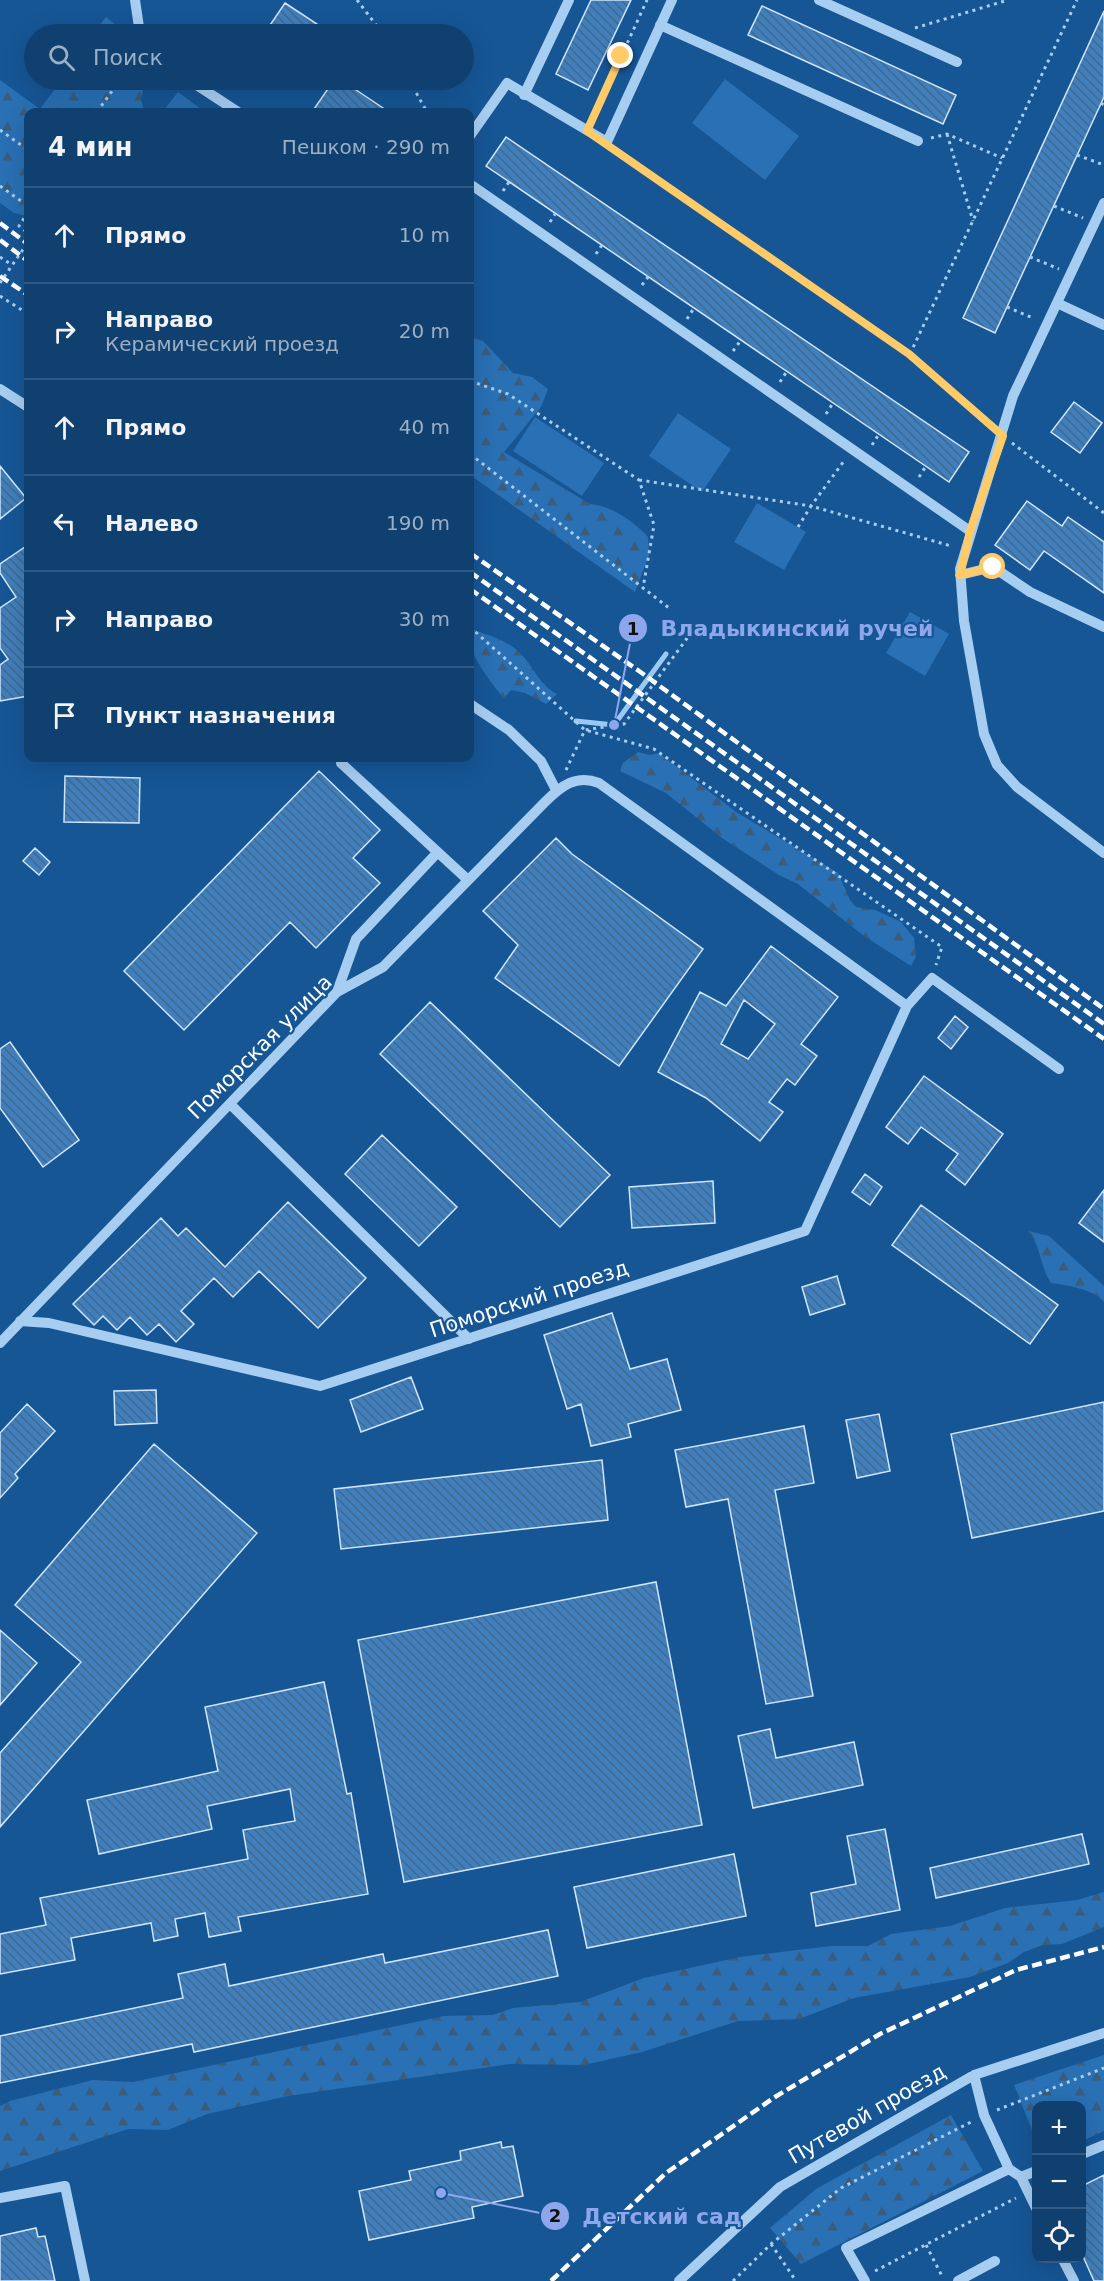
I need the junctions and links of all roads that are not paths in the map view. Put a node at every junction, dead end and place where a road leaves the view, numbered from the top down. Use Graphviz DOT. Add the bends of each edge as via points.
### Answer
graph roads {
  1 [pos="135,0"];
  2 [pos="569,0"];
  3 [pos="672,0"];
  4 [pos="819,0"];
  5 [pos="139,24"];
  6 [pos="660,26"];
  7 [pos="957,62"];
  8 [pos="204,90"];
  9 [pos="524,95"];
  10 [pos="232,108"];
  11 [pos="474,130"];
  12 [pos="918,141"];
  13 [pos="474,187"];
  14 [pos="1104,203"];
  15 [pos="1057,303"];
  16 [pos="1104,324"];
  17 [pos="0,388"];
  18 [pos="24,404"];
  19 [pos="970,531"];
  20 [pos="960,575"];
  21 [pos="1104,627"];
  22 [pos="474,707"];
  23 [pos="341,762"];
  24 [pos="556,790"];
  25 [pos="1104,853"];
  26 [pos="437,854"];
  27 [pos="468,880"];
  28 [pos="337,992"];
  29 [pos="907,1006"];
  30 [pos="1059,1069"];
  31 [pos="230,1104"];
  32 [pos="20,1322"];
  33 [pos="469,1339"];
  34 [pos="0,1342"];
  35 [pos="1104,2033"];
  36 [pos="974,2074"];
  37 [pos="1104,2145"];
  38 [pos="1086,2152"];
  39 [pos="1009,2169"];
  40 [pos="1032,2173"];
  41 [pos="1021,2177"];
  42 [pos="0,2198"];
  43 [pos="1032,2200"];
  44 [pos="995,2261"];
  45 [pos="1064,2263"];
  46 [pos="864,2279"];
  47 [pos="85,2281"];
  48 [pos="679,2281"];
  49 [pos="958,2281"];
  50 [pos="1074,2281"];
  1 -- 5 [label="street"];
  2 -- 9 [label="street"];
  3 -- 6 [label="street"];
  4 -- 7 [label="street"];
  6 -- 9 [label="street" via="607,142"];
  6 -- 12 [label="street"];
  8 -- 10 [label="street"];
  9 -- 11 [label="street" via="507,83"];
  13 -- 19 [label="street"];
  14 -- 15 [label="street"];
  15 -- 16 [label="street"];
  15 -- 19 [label="street" via="1013,396"];
  17 -- 18 [label="street"];
  19 -- 20 [label="street"];
  20 -- 21 [label="street" via="993,567 1030,592"];
  20 -- 25 [label="street" via="984,734 997,765 1017,787"];
  22 -- 24 [label="street" via="509,730 541,761"];
  23 -- 26 [label="street"];
  24 -- 27 [label="street, Поморская улица"];
  24 -- 29 [label="street" via="573,780 599,783"];
  26 -- 27 [label="street"];
  26 -- 28 [label="street" via="356,939"];
  27 -- 28 [label="street, Поморская улица" via="383,967"];
  28 -- 31 [label="street, Поморская улица"];
  29 -- 30 [label="street, Поморский проезд" via="932,978"];
  29 -- 33 [label="street, Поморский проезд" via="805,1232"];
  31 -- 32 [label="street, Поморская улица"];
  31 -- 33 [label="street"];
  32 -- 33 [label="street, Поморский проезд" via="49,1323 320,1386"];
  32 -- 34 [label="street, Поморская улица"];
  35 -- 36 [label="street, Путевой проезд"];
  36 -- 39 [label="street" via="984,2115"];
  36 -- 48 [label="street, Путевой проезд" via="780,2187"];
  37 -- 38 [label="street"];
  39 -- 41 [label="street"];
  39 -- 46 [label="street" via="846,2248"];
  40 -- 41 [label="street"];
  41 -- 43 [label="street"];
  42 -- 47 [label="street" via="66,2186"];
  44 -- 49 [label="street"];
  45 -- 50 [label="street"];
}
